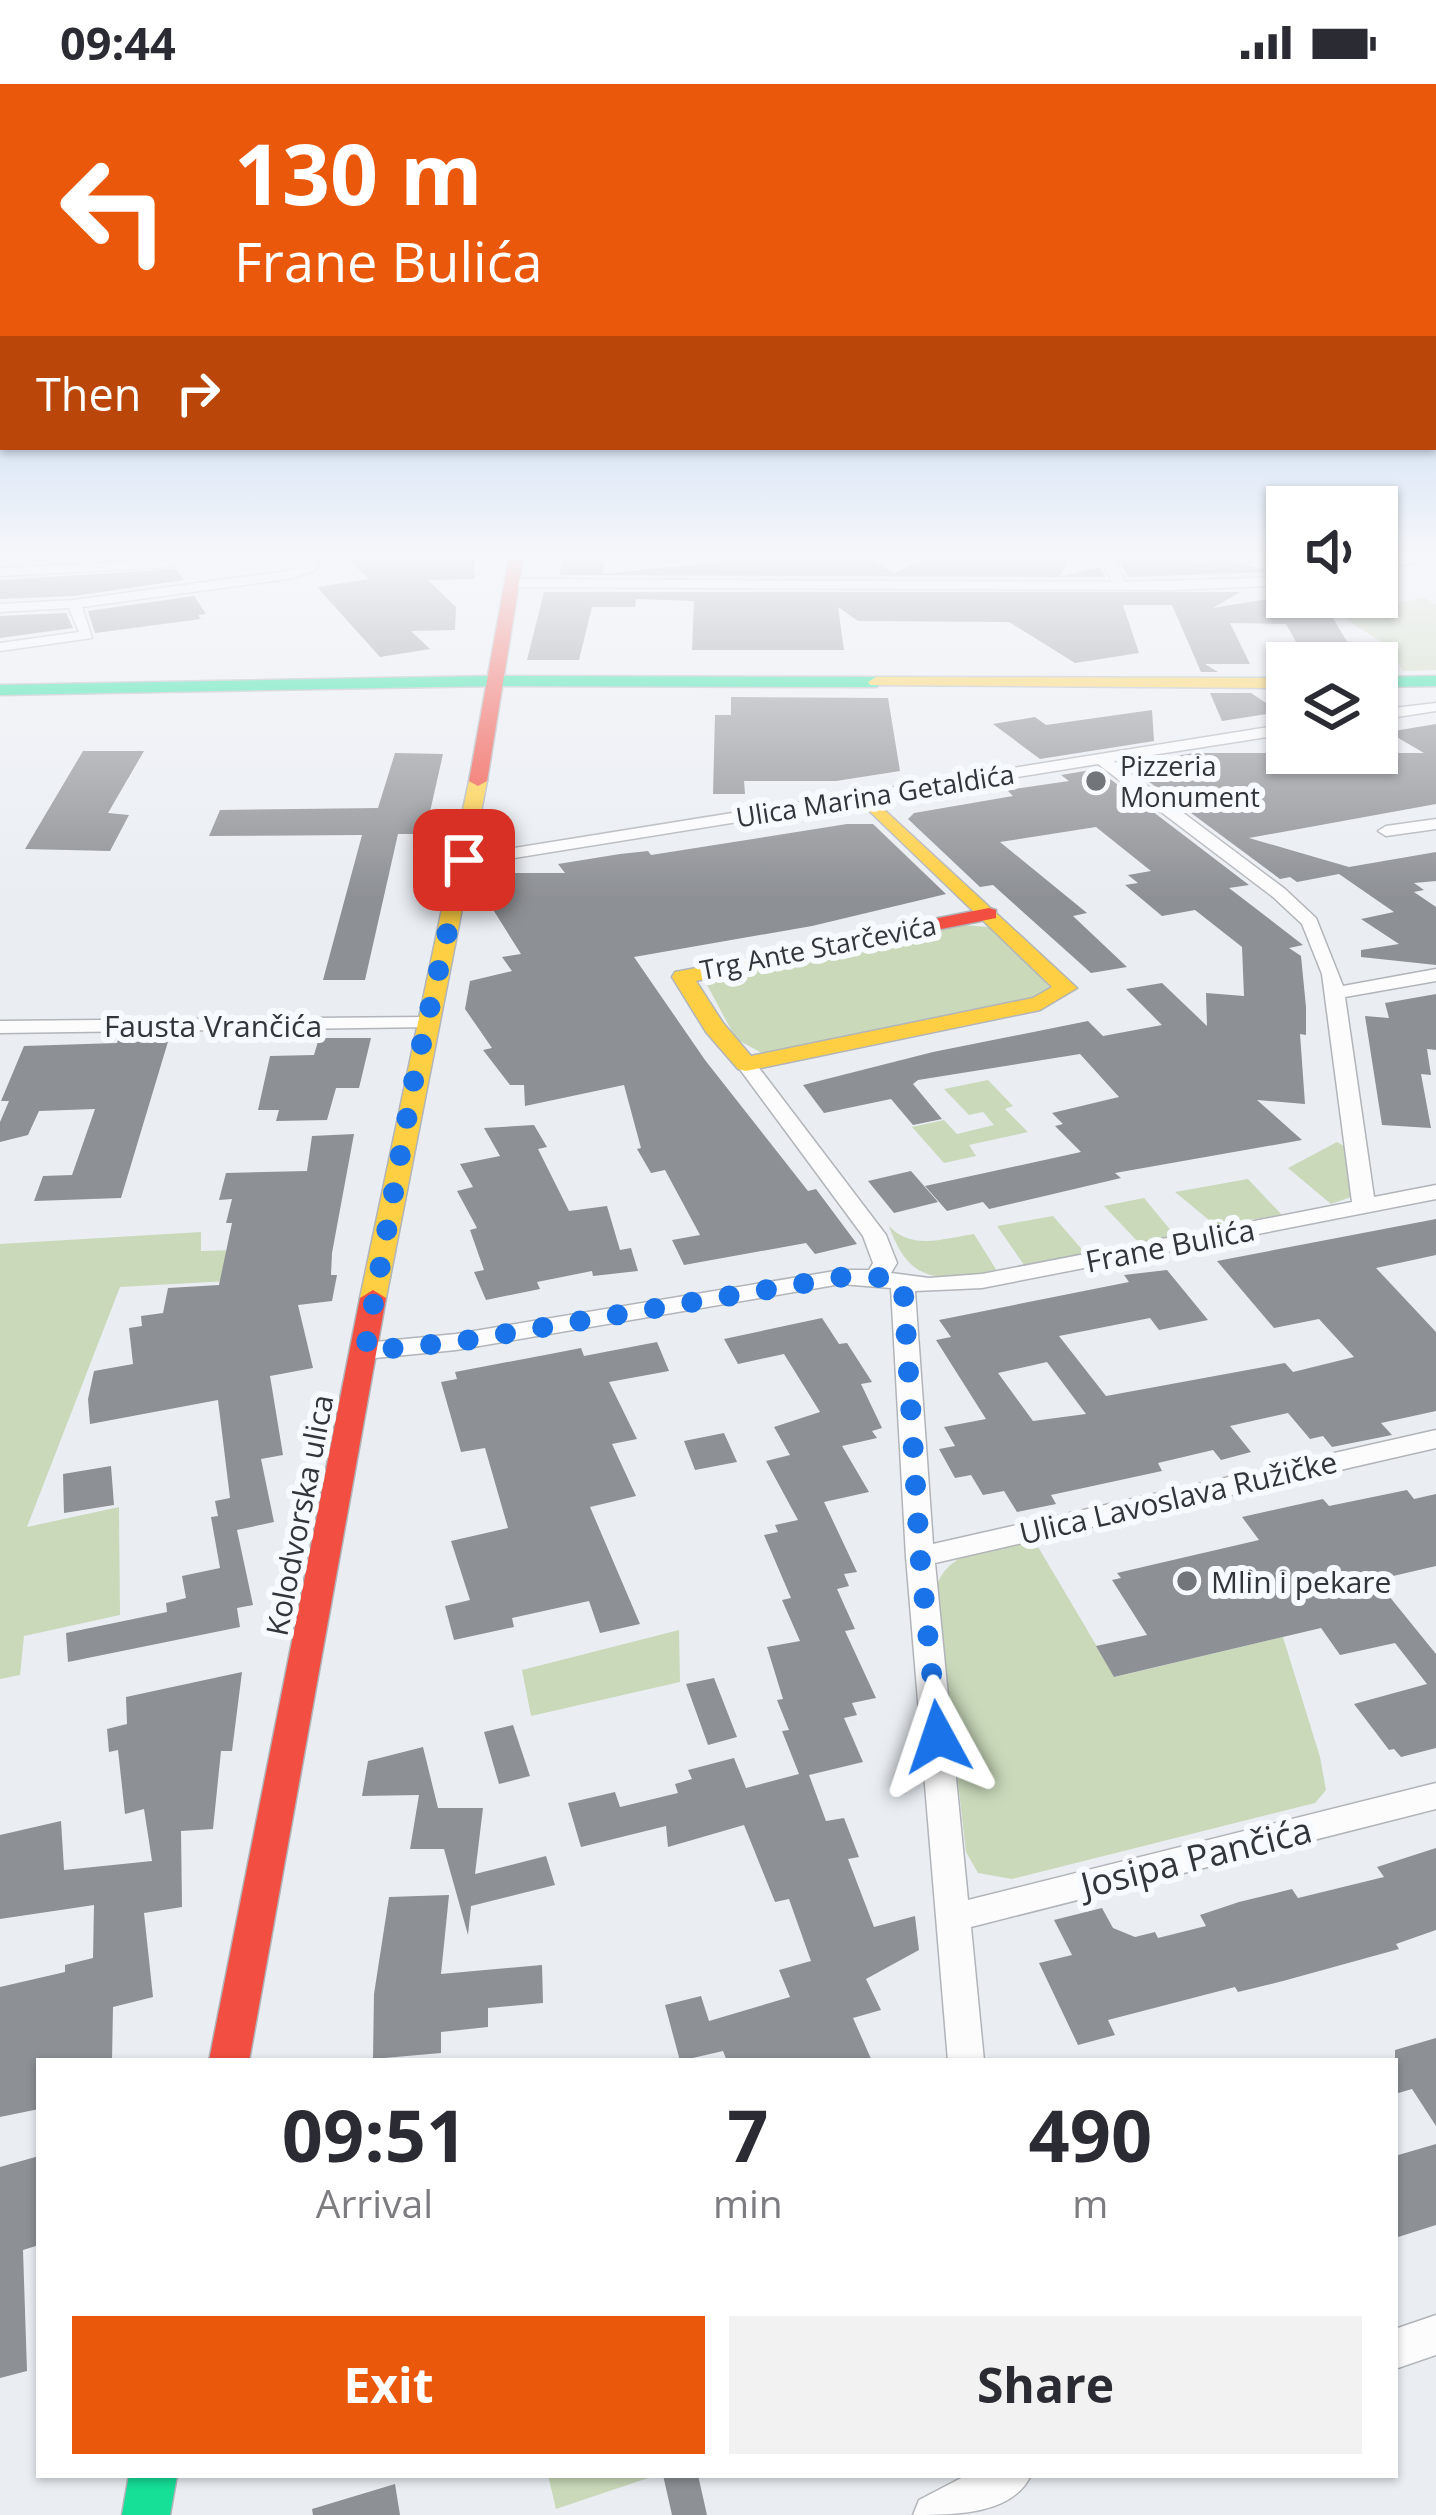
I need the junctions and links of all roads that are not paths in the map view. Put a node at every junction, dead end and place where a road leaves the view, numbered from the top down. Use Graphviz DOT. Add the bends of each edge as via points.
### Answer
graph roads {
  1 [pos="494,671"];
  2 [pos="492,681"];
  3 [pos="1436,681"];
  4 [pos="1266,682"];
  5 [pos="1398,682"];
  6 [pos="0,690"];
  7 [pos="1436,706"];
  8 [pos="1398,712"];
  9 [pos="1266,732"];
  10 [pos="1101,759"];
  11 [pos="865,797"];
  12 [pos="1436,824"];
  13 [pos="1387,831"];
  14 [pos="464,860"];
  15 [pos="989,914"];
  16 [pos="1436,975"];
  17 [pos="1334,993"];
  18 [pos="425,1023"];
  19 [pos="0,1027"];
  20 [pos="746,1064"];
  21 [pos="1436,1192"];
  22 [pos="1364,1206"];
  23 [pos="890,1280"];
  24 [pos="365,1351"];
  25 [pos="1436,1439"];
  26 [pos="920,1557"];
  27 [pos="1436,1796"];
  28 [pos="956,1917"];
  29 [pos="230,2058"];
  30 [pos="966,2058"];
  31 [pos="1436,2335"];
  32 [pos="1398,2348"];
  33 [pos="152,2478"];
  34 [pos="1004,2478"];
  35 [pos="146,2515"];
  36 [pos="934,2515"];
  1 -- 2 [label="street, Kolodvorska ulica"];
  2 -- 4 [label="street"];
  2 -- 6 [label="street"];
  2 -- 14 [label="street, Kolodvorska ulica"];
  3 -- 5 [label="street"];
  7 -- 8 [label="street"];
  9 -- 10 [label="street, Ulica Marina Getaldića"];
  10 -- 11 [label="street, Ulica Marina Getaldića"];
  10 -- 17 [label="street" via="1310,922"];
  11 -- 14 [label="street, Ulica Marina Getaldića"];
  11 -- 15 [label="street, Trg Ante Starčevića"];
  12 -- 13 [label="street"];
  14 -- 18 [label="street, Kolodvorska ulica"];
  15 -- 20 [label="street, Trg Ante Starčevića" via="687,973 714,1028"];
  15 -- 20 [label="street, Trg Ante Starčevića" via="1064,992"];
  16 -- 17 [label="street"];
  17 -- 22 [label="street"];
  18 -- 19 [label="street, Fausta Vrančića"];
  18 -- 24 [label="street, Kolodvorska ulica"];
  20 -- 23 [label="street, Trg Ante Starčevića" via="874,1235"];
  21 -- 22 [label="street, Frane Bulića"];
  22 -- 23 [label="street, Frane Bulića" via="951,1286"];
  23 -- 24 [label="street, Frane Bulića" via="842,1277"];
  23 -- 26 [label="street, Trg Ante Starčevića"];
  24 -- 29 [label="street, Kolodvorska ulica"];
  25 -- 26 [label="street, Ulica Lavoslava Ružičke"];
  26 -- 28 [label="street, Trg Ante Starčevića"];
  27 -- 28 [label="street, Josipa Pančića"];
  28 -- 30 [label="street, Trg Ante Starčevića"];
  31 -- 32 [label="street"];
  33 -- 35 [label="street"];
  34 -- 36 [label="street"];
}
